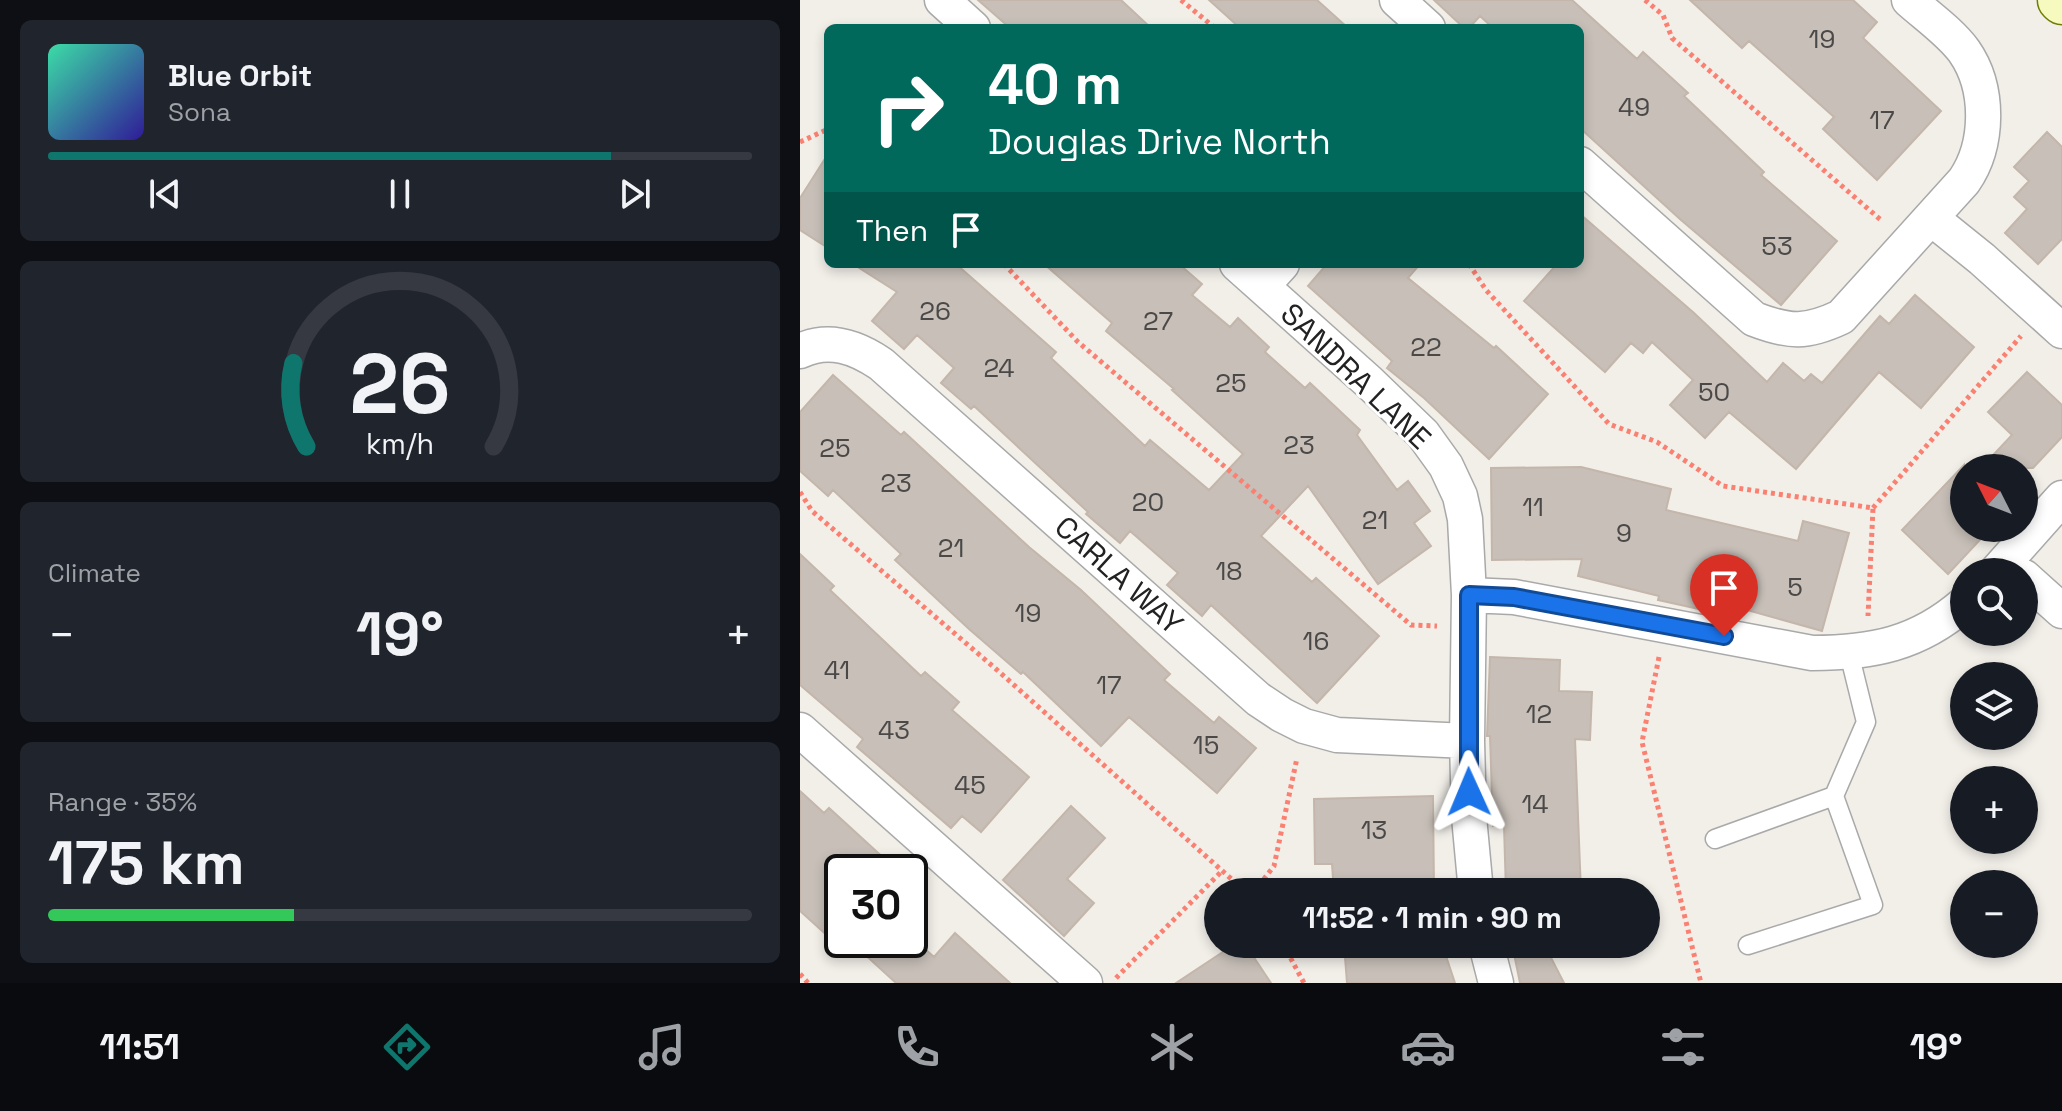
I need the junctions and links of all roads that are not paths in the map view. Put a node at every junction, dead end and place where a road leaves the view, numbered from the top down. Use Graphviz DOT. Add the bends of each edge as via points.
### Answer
graph roads {
  1 [pos="942,0"];
  2 [pos="1397,0"];
  3 [pos="1909,0"];
  4 [pos="969,24"];
  5 [pos="1424,24"];
  6 [pos="1584,168"];
  7 [pos="1931,218"];
  8 [pos="1260,271"];
  9 [pos="2052,322"];
  10 [pos="800,351"];
  11 [pos="2062,498"];
  12 [pos="2020,558"];
  13 [pos="2038,592"];
  14 [pos="1469,611"];
  15 [pos="2062,611"];
  16 [pos="1950,614"];
  17 [pos="1858,651"];
  18 [pos="800,730"];
  19 [pos="1467,741"];
  20 [pos="1834,796"];
  21 [pos="1715,839"];
  22 [pos="1475,878"];
  23 [pos="1748,945"];
  24 [pos="1490,958"];
  25 [pos="1085,983"];
  26 [pos="1496,983"];
  1 -- 4 [label="street"];
  2 -- 5 [label="street"];
  3 -- 7 [label="street" via="1966,54 1979,85 1983,114 1973,168"];
  6 -- 7 [label="street" via="1754,319 1778,329 1823,326 1841,317"];
  7 -- 9 [label="street"];
  8 -- 14 [label="street, SANDRA LANE" via="1423,434 1446,466 1465,519"];
  10 -- 19 [label="street, CARLA WAY" via="829,343 848,346 881,364 1282,715 1337,735"];
  11 -- 12 [label="street"];
  13 -- 15 [label="street"];
  14 -- 17 [label="street" via="1514,597 1812,653"];
  14 -- 19 [label="street, SANDRA LANE"];
  16 -- 17 [label="street" via="1890,645"];
  17 -- 20 [label="lane" via="1866,722"];
  18 -- 25 [label="street"];
  19 -- 22 [label="street, SANDRA LANE"];
  20 -- 21 [label="lane"];
  20 -- 23 [label="lane" via="1873,905"];
  24 -- 26 [label="street"];
}
